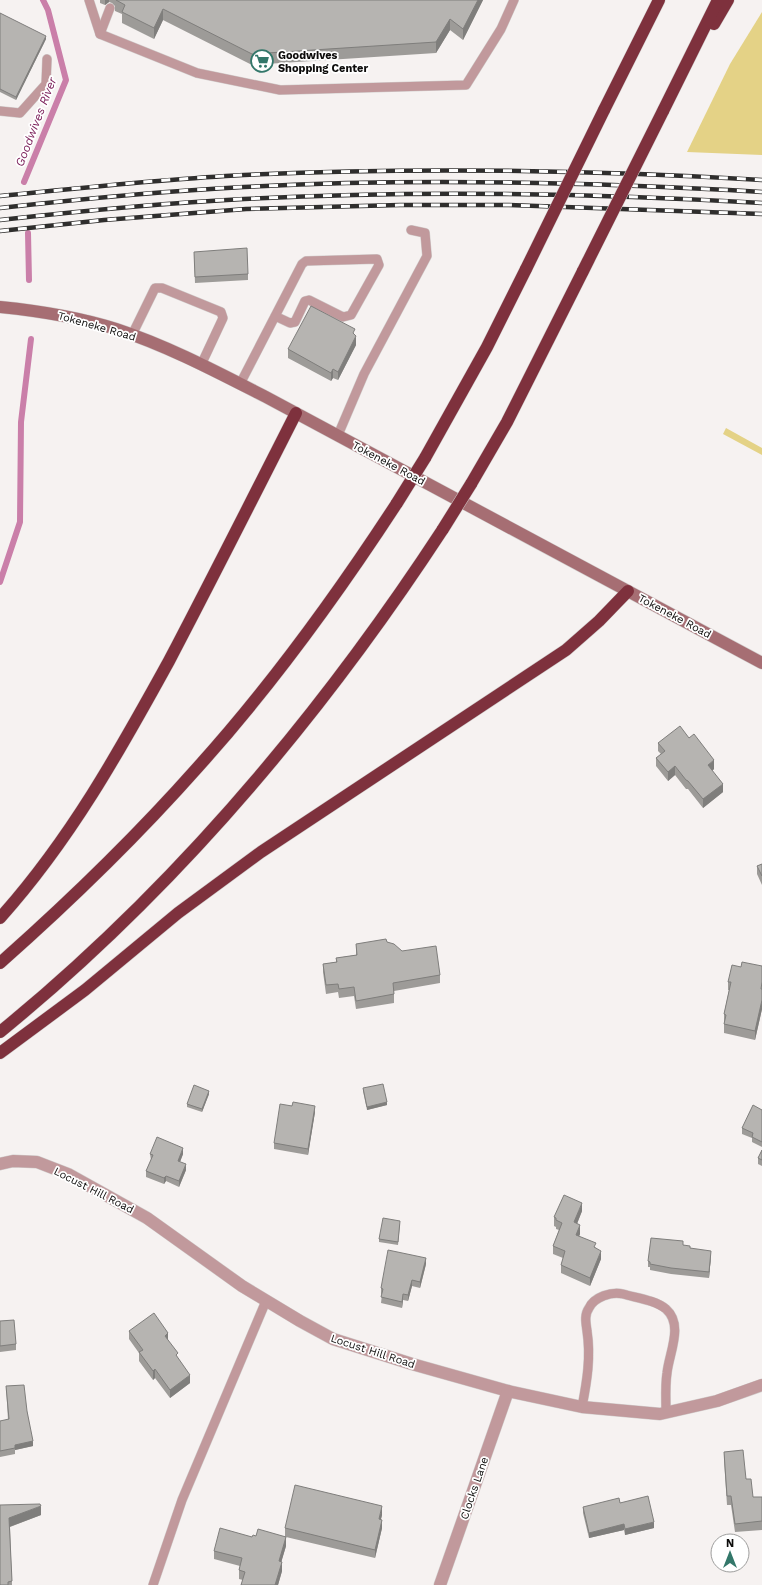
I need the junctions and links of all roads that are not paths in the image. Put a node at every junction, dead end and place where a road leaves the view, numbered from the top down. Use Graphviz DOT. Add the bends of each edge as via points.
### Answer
graph roads {
  1 [pos="89,0"];
  2 [pos="514,0"];
  3 [pos="659,0"];
  4 [pos="718,0"];
  5 [pos="728,0"];
  6 [pos="110,8"];
  7 [pos="100,34"];
  8 [pos="47,60"];
  9 [pos="673,90"];
  10 [pos="0,111"];
  11 [pos="411,230"];
  12 [pos="0,307"];
  13 [pos="275,316"];
  14 [pos="132,335"];
  15 [pos="201,365"];
  16 [pos="240,384"];
  17 [pos="296,413"];
  18 [pos="338,435"];
  19 [pos="628,591"];
  20 [pos="762,663"];
  21 [pos="0,918"];
  22 [pos="0,963"];
  23 [pos="0,1032"];
  24 [pos="0,1053"];
  25 [pos="0,1164"];
  26 [pos="266,1301"];
  27 [pos="762,1385"];
  28 [pos="508,1391"];
  29 [pos="582,1407"];
  30 [pos="666,1412"];
  31 [pos="153,1585"];
  32 [pos="440,1585"];
  1 -- 7 [label="lane"];
  2 -- 7 [label="lane" via="501,29 466,85 280,90 197,73"];
  3 -- 22 [label="highway, bridge" via="487,347 425,458 335,595 199,767 101,870"];
  4 -- 9 [label="highway"];
  5 -- 9 [label="highway"];
  6 -- 7 [label="lane"];
  8 -- 10 [label="lane" via="46,84 20,113"];
  9 -- 23 [label="highway, bridge" via="510,415 443,529 370,637 280,753 233,808 79,964"];
  11 -- 18 [label="lane" via="425,233 427,256 364,374"];
  12 -- 14 [label="main road, Tokeneke Road" via="51,313"];
  13 -- 13 [label="lane" via="302,264 306,261 377,259 379,264 351,315 343,317 309,300 305,301 295,322 290,323"];
  13 -- 16 [label="lane"];
  14 -- 15 [label="main road, Tokeneke Road"];
  14 -- 15 [label="lane" via="155,288 162,288 221,312 223,318"];
  15 -- 16 [label="main road, Tokeneke Road"];
  16 -- 17 [label="main road, Tokeneke Road"];
  17 -- 18 [label="main road, Tokeneke Road"];
  17 -- 21 [label="highway" via="195,611 116,756 81,814 23,892"];
  18 -- 19 [label="main road, Tokeneke Road"];
  19 -- 20 [label="main road, Tokeneke Road"];
  19 -- 24 [label="highway" via="566,650 260,852 178,913 85,990"];
  25 -- 26 [label="street, Locust Hill Road" via="13,1161 37,1162 68,1174 147,1218"];
  26 -- 28 [label="street, Locust Hill Road" via="340,1342"];
  26 -- 31 [label="lane" via="182,1500"];
  27 -- 30 [label="street, Locust Hill Road" via="716,1401"];
  28 -- 29 [label="street, Locust Hill Road"];
  28 -- 32 [label="street, Clocks Lane"];
  29 -- 30 [label="street, Locust Hill Road" via="660,1414"];
  29 -- 30 [label="lane" via="590,1354 586,1319 588,1308 595,1300 619,1293 652,1302 665,1309 672,1317 675,1327 667,1374"];
}
